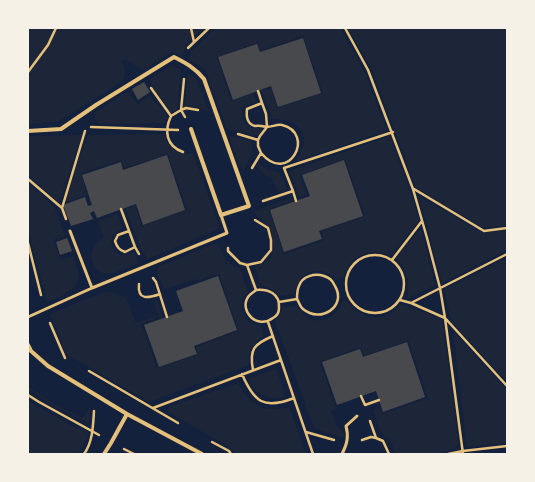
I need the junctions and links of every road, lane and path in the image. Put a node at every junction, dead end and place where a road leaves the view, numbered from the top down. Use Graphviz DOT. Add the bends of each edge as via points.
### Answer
graph roads {
  1 [pos="56,28"];
  2 [pos="192,28"];
  3 [pos="345,28"];
  4 [pos="194,42"];
  5 [pos="28,72"];
  6 [pos="142,77"];
  7 [pos="258,91"];
  8 [pos="262,103"];
  9 [pos="171,116"];
  10 [pos="267,127"];
  11 [pos="191,129"];
  12 [pos="167,130"];
  13 [pos="173,130"];
  14 [pos="28,132"];
  15 [pos="393,132"];
  16 [pos="168,138"];
  17 [pos="258,140"];
  18 [pos="261,153"];
  19 [pos="278,164"];
  20 [pos="284,168"];
  21 [pos="28,179"];
  22 [pos="413,189"];
  23 [pos="292,191"];
  24 [pos="278,196"];
  25 [pos="296,201"];
  26 [pos="249,206"];
  27 [pos="121,209"];
  28 [pos="221,214"];
  29 [pos="422,220"];
  30 [pos="507,228"];
  31 [pos="70,231"];
  32 [pos="129,231"];
  33 [pos="28,243"];
  34 [pos="136,247"];
  35 [pos="507,254"];
  36 [pos="392,260"];
  37 [pos="147,266"];
  38 [pos="150,275"];
  39 [pos="153,278"];
  40 [pos="156,282"];
  41 [pos="92,288"];
  42 [pos="440,288"];
  43 [pos="256,290"];
  44 [pos="160,294"];
  45 [pos="297,299"];
  46 [pos="400,300"];
  47 [pos="279,302"];
  48 [pos="411,303"];
  49 [pos="45,309"];
  50 [pos="28,317"];
  51 [pos="168,317"];
  52 [pos="445,318"];
  53 [pos="268,322"];
  54 [pos="273,336"];
  55 [pos="28,345"];
  56 [pos="281,360"];
  57 [pos="71,362"];
  58 [pos="85,369"];
  59 [pos="253,370"];
  60 [pos="242,374"];
  61 [pos="105,381"];
  62 [pos="507,386"];
  63 [pos="28,395"];
  64 [pos="98,396"];
  65 [pos="361,396"];
  66 [pos="294,398"];
  67 [pos="379,400"];
  68 [pos="365,405"];
  69 [pos="153,408"];
  70 [pos="367,412"];
  71 [pos="126,414"];
  72 [pos="357,416"];
  73 [pos="370,418"];
  74 [pos="179,423"];
  75 [pos="88,428"];
  76 [pos="376,438"];
  77 [pos="363,439"];
  78 [pos="211,441"];
  79 [pos="507,446"];
  80 [pos="463,452"];
  81 [pos="84,454"];
  82 [pos="104,454"];
  83 [pos="202,454"];
  84 [pos="230,454"];
  85 [pos="313,454"];
  86 [pos="342,454"];
  87 [pos="389,454"];
  88 [pos="448,454"];
  1 -- 5 [label="path" via="48,45"];
  2 -- 4 [label="path"];
  3 -- 15 [label="path" via="368,70"];
  6 -- 9 [label="path"];
  6 -- 14 [label="street" via="61,129"];
  6 -- 26 [label="street" via="174,57 197,70 204,79"];
  7 -- 8 [label="path"];
  8 -- 10 [label="path"];
  8 -- 10 [label="path" via="247,109 246,119 252,125"];
  9 -- 11 [label="path" via="181,110"];
  9 -- 12 [label="path"];
  10 -- 17 [label="path"];
  10 -- 19 [label="path" via="281,124 289,128 295,133 299,144 296,153 288,162"];
  11 -- 28 [label="street"];
  12 -- 13 [label="path"];
  12 -- 16 [label="path"];
  12 -- 21 [label="path" via="87,127 62,208"];
  15 -- 20 [label="path"];
  15 -- 22 [label="path"];
  18 -- 19 [label="path" via="267,160"];
  19 -- 20 [label="path"];
  20 -- 23 [label="path"];
  22 -- 29 [label="path"];
  22 -- 30 [label="path" via="484,231"];
  23 -- 24 [label="path"];
  23 -- 25 [label="path"];
  26 -- 28 [label="street"];
  26 -- 43 [label="path" via="253,218 268,228 271,240 271,250 261,262 247,264"];
  27 -- 32 [label="path"];
  28 -- 37 [label="lane" via="227,233"];
  29 -- 36 [label="path"];
  29 -- 42 [label="path"];
  31 -- 41 [label="lane"];
  32 -- 34 [label="path"];
  32 -- 34 [label="path" via="118,235 115,241 117,246 126,252"];
  33 -- 49 [label="path"];
  34 -- 37 [label="path"];
  35 -- 42 [label="path"];
  36 -- 46 [label="path" via="403,275 404,290"];
  36 -- 46 [label="path" via="373,254 360,258 350,267 345,278 345,289 352,304 367,313 382,313 393,308"];
  37 -- 38 [label="path"];
  37 -- 41 [label="lane"];
  38 -- 39 [label="path"];
  38 -- 44 [label="path" via="140,282 141,294 150,298"];
  40 -- 44 [label="path"];
  41 -- 49 [label="lane"];
  42 -- 48 [label="path"];
  42 -- 52 [label="path"];
  43 -- 47 [label="path" via="270,290"];
  43 -- 53 [label="path" via="248,297 246,308 252,319 261,323"];
  44 -- 51 [label="path"];
  45 -- 45 [label="path" via="302,309 315,315 328,313 336,305 338,291 331,278 318,274 307,277 299,285"];
  45 -- 47 [label="path"];
  46 -- 48 [label="path"];
  47 -- 53 [label="path" via="276,316"];
  48 -- 52 [label="path"];
  49 -- 50 [label="lane"];
  49 -- 57 [label="path" via="64,358"];
  52 -- 62 [label="path"];
  52 -- 80 [label="path"];
  53 -- 54 [label="path"];
  54 -- 56 [label="path"];
  54 -- 59 [label="path" via="260,341 254,347 251,353"];
  55 -- 64 [label="street" via="48,366"];
  56 -- 59 [label="path"];
  56 -- 66 [label="path"];
  58 -- 61 [label="path"];
  59 -- 60 [label="path"];
  60 -- 66 [label="path" via="249,391 259,400 272,404"];
  60 -- 69 [label="path"];
  61 -- 64 [label="path"];
  61 -- 69 [label="path"];
  63 -- 75 [label="path"];
  64 -- 71 [label="street"];
  64 -- 81 [label="path" via="94,406 93,431"];
  65 -- 68 [label="path"];
  66 -- 85 [label="path"];
  67 -- 68 [label="path"];
  68 -- 70 [label="path"];
  69 -- 74 [label="path"];
  71 -- 82 [label="street"];
  71 -- 83 [label="street"];
  72 -- 86 [label="lane" via="346,426 347,443"];
  73 -- 76 [label="path"];
  76 -- 77 [label="path"];
  76 -- 87 [label="path" via="383,441"];
  78 -- 84 [label="path"];
  79 -- 80 [label="path"];
  80 -- 88 [label="path"];
}
